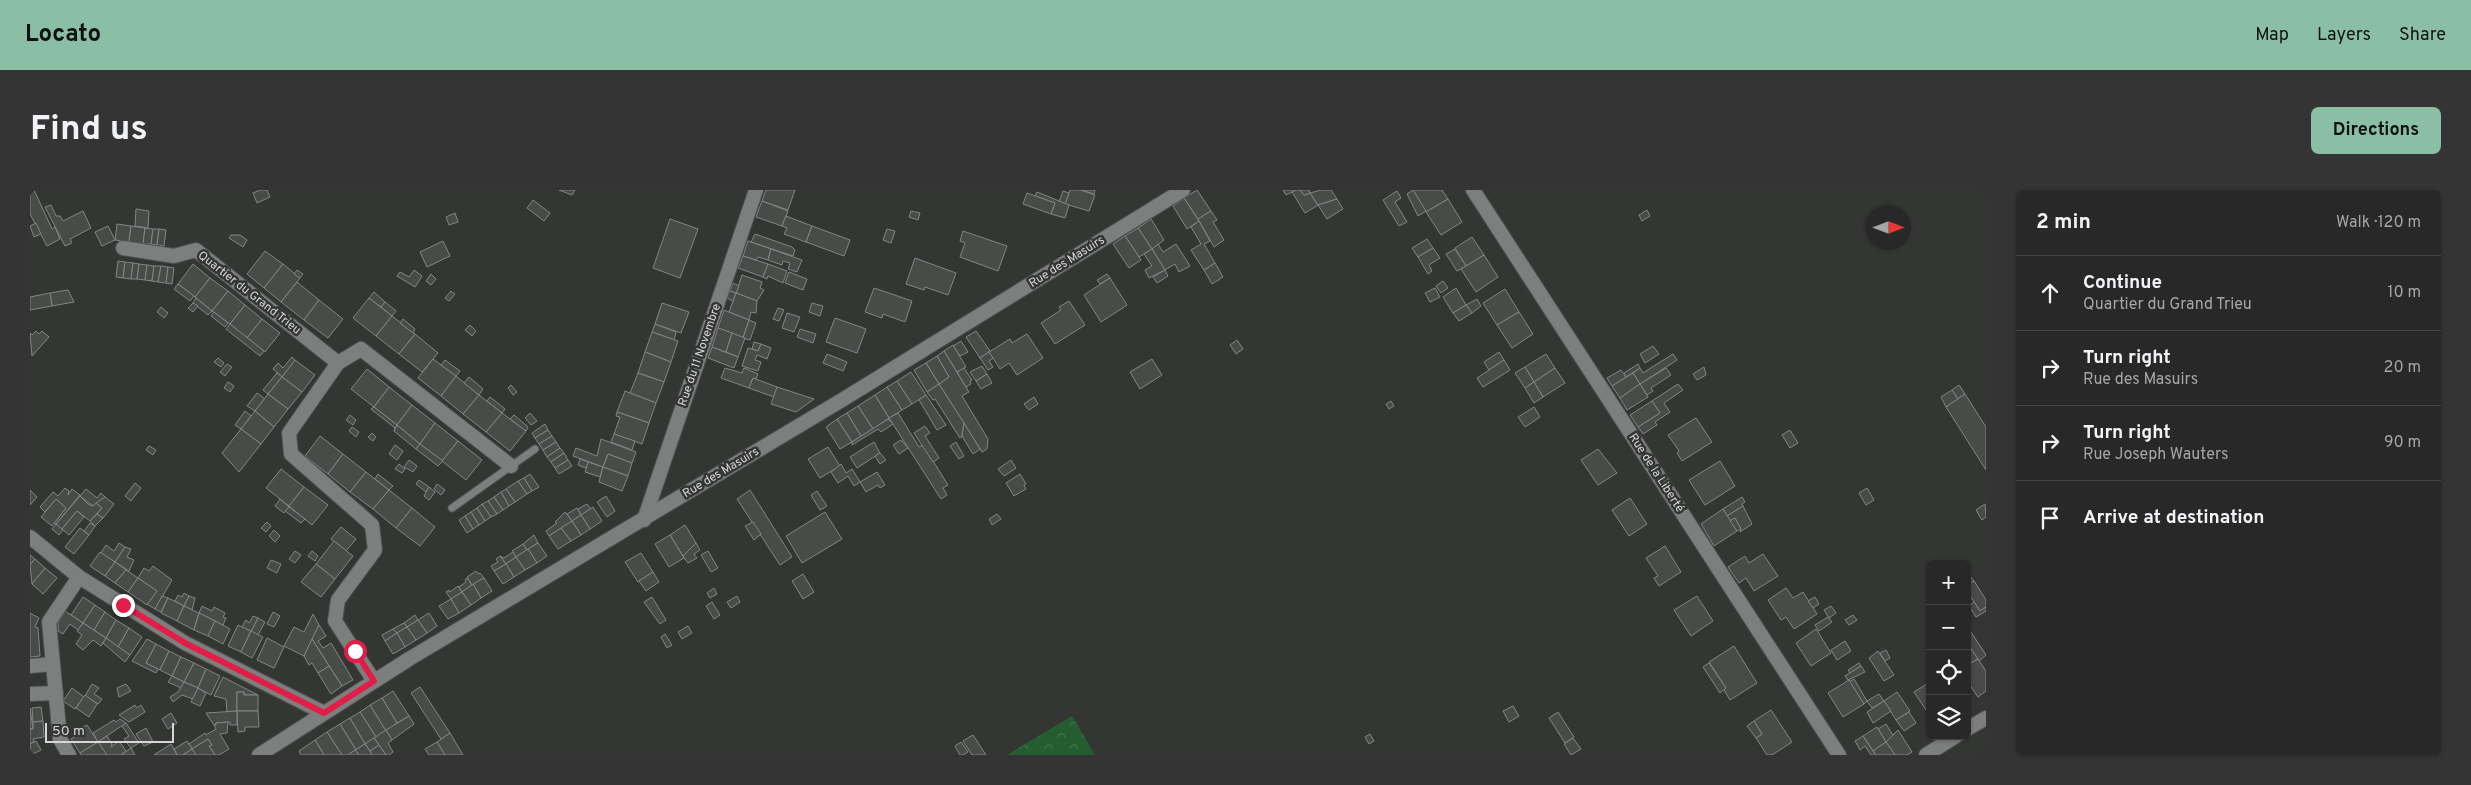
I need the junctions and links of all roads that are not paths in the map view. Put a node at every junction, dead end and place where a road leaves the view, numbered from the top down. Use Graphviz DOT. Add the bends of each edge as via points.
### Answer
graph roads {
  1 [pos="756,190"];
  2 [pos="1183,190"];
  3 [pos="1473,190"];
  4 [pos="123,248"];
  5 [pos="338,363"];
  6 [pos="535,449"];
  7 [pos="511,466"];
  8 [pos="452,508"];
  9 [pos="644,520"];
  10 [pos="30,537"];
  11 [pos="79,577"];
  12 [pos="53,664"];
  13 [pos="30,666"];
  14 [pos="374,681"];
  15 [pos="56,693"];
  16 [pos="30,694"];
  17 [pos="324,713"];
  18 [pos="1986,718"];
  19 [pos="1971,727"];
  20 [pos="1950,740"];
  21 [pos="69,755"];
  22 [pos="259,755"];
  23 [pos="1839,755"];
  24 [pos="1926,755"];
  1 -- 9 [label="street, Rue du 11 Novembre"];
  2 -- 9 [label="street, Rue des Masuirs"];
  3 -- 23 [label="street, Rue de la Liberté"];
  4 -- 5 [label="street, Quartier du Grand Trieu" via="174,256 196,250"];
  5 -- 7 [label="street" via="361,349"];
  5 -- 14 [label="street" via="289,433 291,454 372,525 375,550 338,600 335,621"];
  6 -- 7 [label="lane"];
  7 -- 8 [label="lane"];
  9 -- 14 [label="street, Rue des Masuirs"];
  10 -- 11 [label="street"];
  11 -- 12 [label="street" via="49,622"];
  11 -- 17 [label="street" via="185,643"];
  12 -- 13 [label="street"];
  12 -- 15 [label="street"];
  14 -- 17 [label="street, Rue des Masuirs"];
  15 -- 16 [label="street"];
  15 -- 21 [label="street" via="60,739"];
  17 -- 22 [label="street, Rue des Masuirs"];
  18 -- 19 [label="street"];
  20 -- 24 [label="street"];
}
